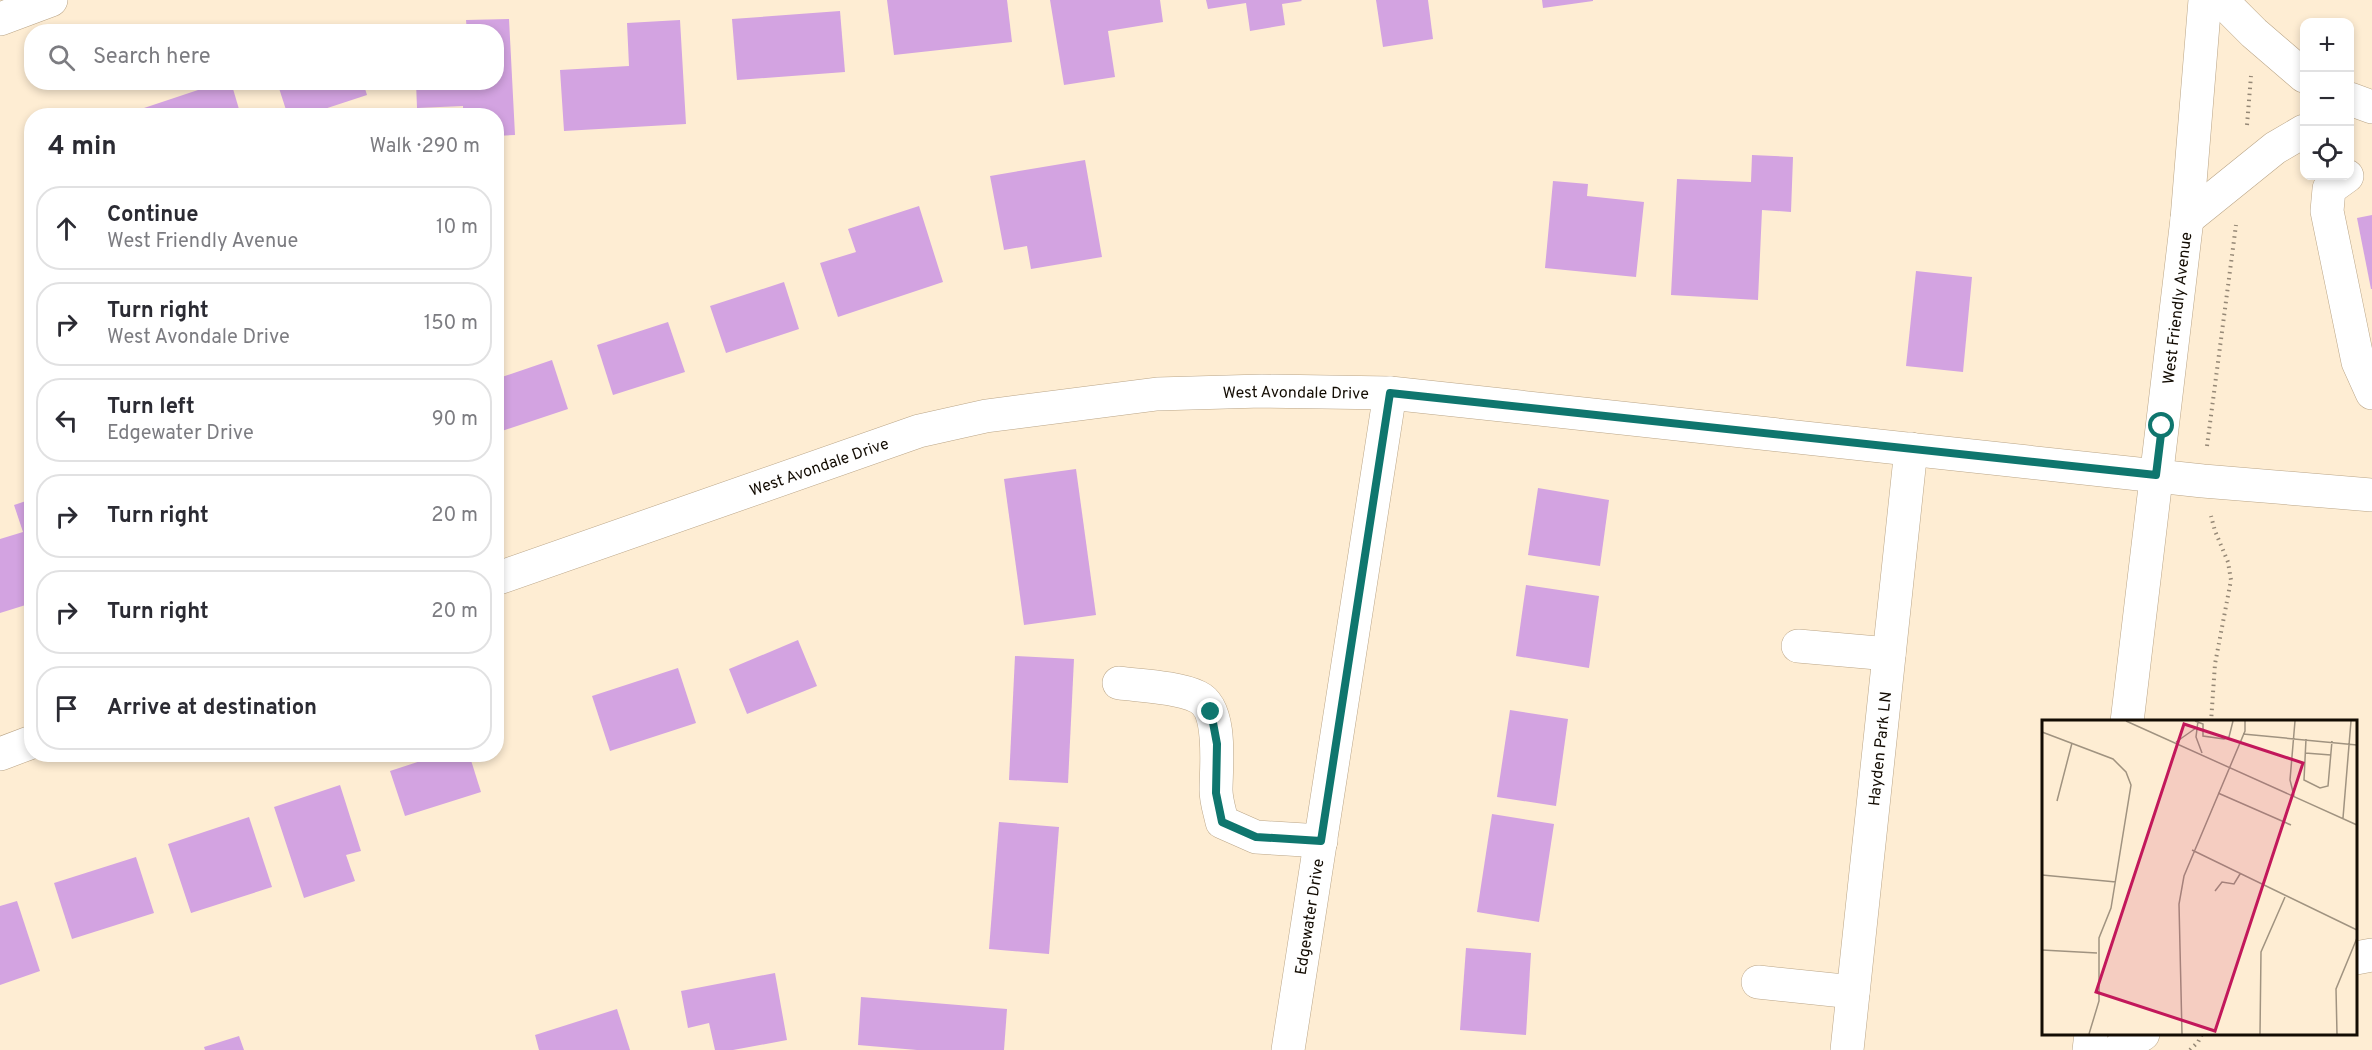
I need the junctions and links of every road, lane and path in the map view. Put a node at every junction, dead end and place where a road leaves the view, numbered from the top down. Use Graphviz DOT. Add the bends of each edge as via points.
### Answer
graph roads {
  1 [pos="51,0"];
  2 [pos="2205,0"];
  3 [pos="2221,0"];
  4 [pos="0,19"];
  5 [pos="2254,33"];
  6 [pos="2300,73"];
  7 [pos="2354,101"];
  8 [pos="2354,113"];
  9 [pos="2300,133"];
  10 [pos="2372,165"];
  11 [pos="2354,172"];
  12 [pos="2243,174"];
  13 [pos="2341,180"];
  14 [pos="2187,219"];
  15 [pos="1390,393"];
  16 [pos="2372,393"];
  17 [pos="1911,449"];
  18 [pos="2156,475"];
  19 [pos="2203,481"];
  20 [pos="2372,495"];
  21 [pos="504,576"];
  22 [pos="1798,646"];
  23 [pos="1889,654"];
  24 [pos="1119,683"];
  25 [pos="2127,720"];
  26 [pos="2211,720"];
  27 [pos="24,745"];
  28 [pos="0,753"];
  29 [pos="1321,841"];
  30 [pos="2372,954"];
  31 [pos="2357,958"];
  32 [pos="1758,982"];
  33 [pos="1853,992"];
  34 [pos="2091,1035"];
  35 [pos="2140,1035"];
  36 [pos="2202,1035"];
  37 [pos="1288,1050"];
  38 [pos="1847,1050"];
  39 [pos="2089,1050"];
  40 [pos="2118,1050"];
  41 [pos="2190,1050"];
  1 -- 4 [label="street"];
  2 -- 14 [label="street, West Friendly Avenue"];
  3 -- 5 [label="street"];
  5 -- 6 [label="street"];
  5 -- 12 [label="path"];
  7 -- 8 [label="street" via="2372,108"];
  9 -- 12 [label="street"];
  10 -- 11 [label="street"];
  12 -- 14 [label="street"];
  12 -- 19 [label="path"];
  13 -- 16 [label="street" via="2329,189 2327,211 2358,362"];
  14 -- 18 [label="street, West Friendly Avenue"];
  15 -- 17 [label="street, West Avondale Drive"];
  15 -- 21 [label="street, West Avondale Drive" via="1157,394 986,416 919,431"];
  15 -- 29 [label="street, Edgewater Drive"];
  17 -- 18 [label="street, West Avondale Drive"];
  17 -- 23 [label="street, Hayden Park LN"];
  18 -- 19 [label="street, West Avondale Drive"];
  18 -- 25 [label="street, West Friendly Avenue"];
  19 -- 20 [label="street, West Avondale Drive"];
  19 -- 26 [label="path" via="2231,580 2215,664"];
  22 -- 23 [label="street"];
  23 -- 33 [label="street, Hayden Park LN"];
  24 -- 29 [label="street" via="1199,698 1211,712 1217,744 1216,793 1222,822 1256,837"];
  27 -- 28 [label="street"];
  29 -- 37 [label="street, Edgewater Drive"];
  30 -- 31 [label="street"];
  32 -- 33 [label="street"];
  33 -- 38 [label="street, Hayden Park LN"];
  34 -- 39 [label="street"];
  35 -- 40 [label="street"];
  36 -- 41 [label="path"];
}
